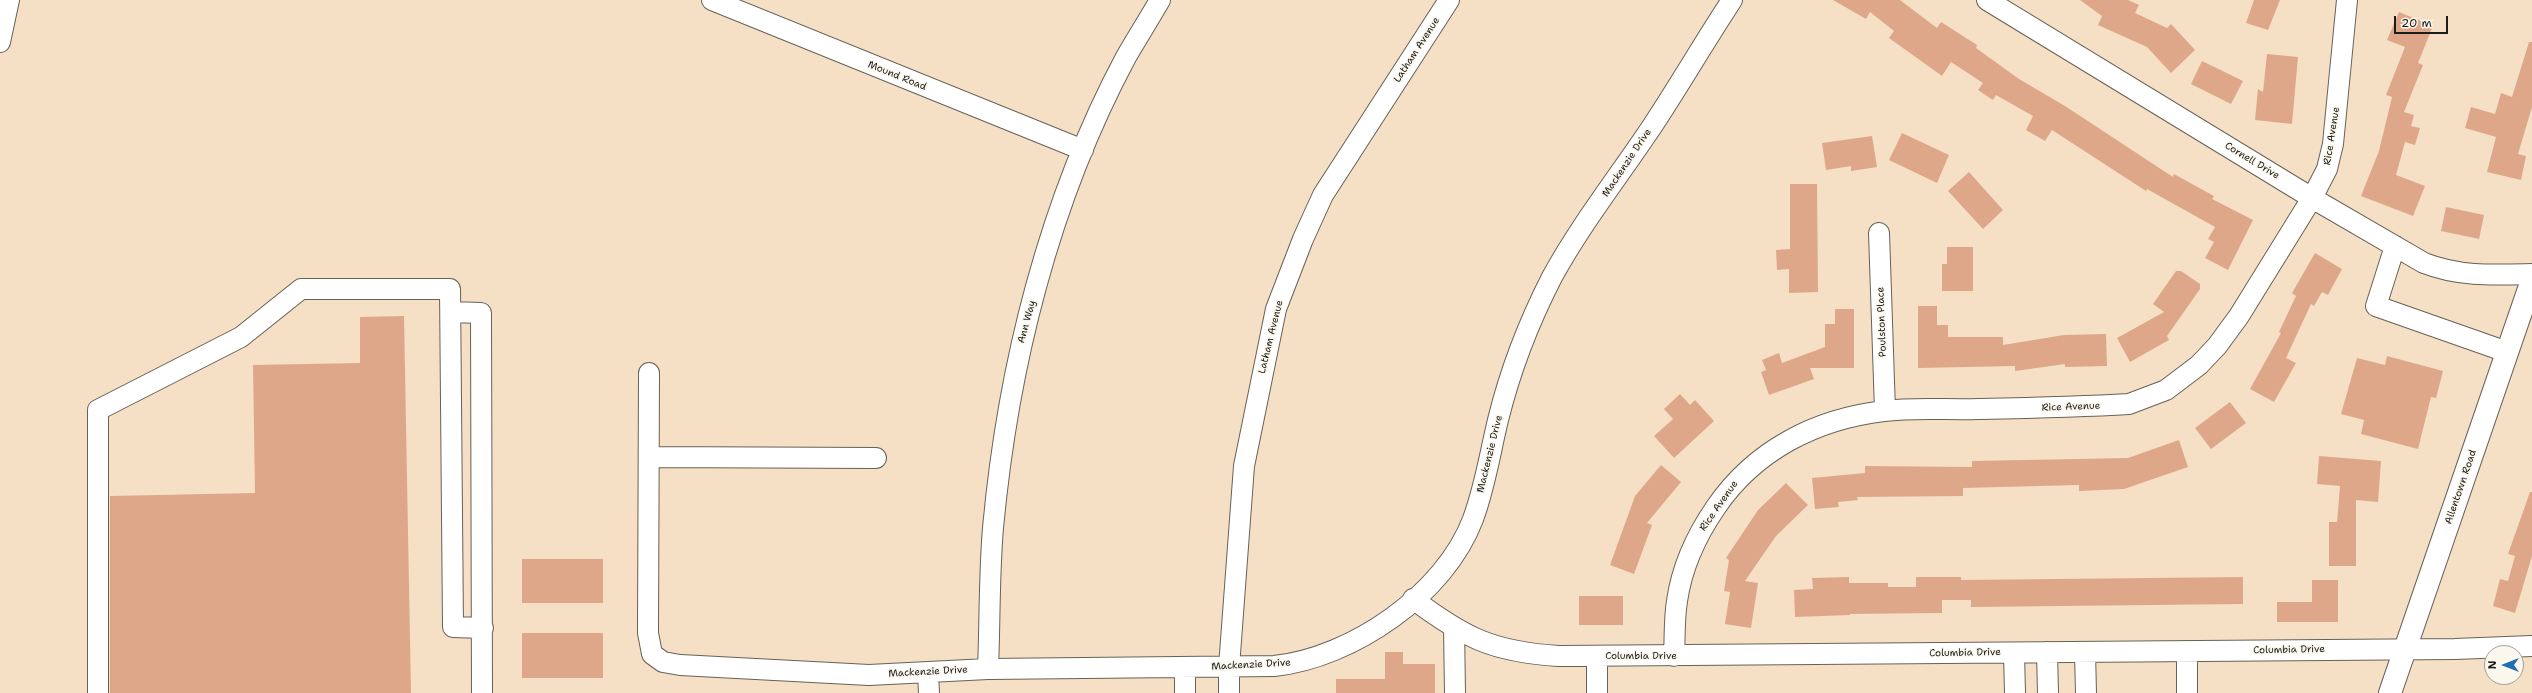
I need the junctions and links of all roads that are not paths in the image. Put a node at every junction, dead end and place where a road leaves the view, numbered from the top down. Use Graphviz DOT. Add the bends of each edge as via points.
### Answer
graph roads {
  1 [pos="9,0"];
  2 [pos="712,0"];
  3 [pos="1160,0"];
  4 [pos="1449,0"];
  5 [pos="1732,0"];
  6 [pos="2347,0"];
  7 [pos="1997,3"];
  8 [pos="0,42"];
  9 [pos="1083,150"];
  10 [pos="2312,198"];
  11 [pos="1879,233"];
  12 [pos="2395,246"];
  13 [pos="2532,274"];
  14 [pos="2532,280"];
  15 [pos="451,312"];
  16 [pos="2507,352"];
  17 [pos="649,373"];
  18 [pos="1885,411"];
  19 [pos="649,457"];
  20 [pos="876,458"];
  21 [pos="1413,599"];
  22 [pos="1454,627"];
  23 [pos="483,628"];
  24 [pos="2532,646"];
  25 [pos="2406,649"];
  26 [pos="2187,651"];
  27 [pos="2047,652"];
  28 [pos="2085,652"];
  29 [pos="2014,653"];
  30 [pos="1597,656"];
  31 [pos="1674,656"];
  32 [pos="1229,667"];
  33 [pos="988,669"];
  34 [pos="1185,669"];
  35 [pos="928,673"];
  36 [pos="98,693"];
  37 [pos="482,693"];
  38 [pos="929,693"];
  39 [pos="1185,693"];
  40 [pos="1229,693"];
  41 [pos="1455,693"];
  42 [pos="1597,693"];
  43 [pos="2015,693"];
  44 [pos="2048,693"];
  45 [pos="2086,693"];
  46 [pos="2188,693"];
  47 [pos="2390,693"];
  1 -- 8 [label="street"];
  2 -- 9 [label="street, Mound Road"];
  3 -- 9 [label="street, Ann Way" via="1126,58"];
  4 -- 32 [label="street, Latham Avenue" via="1323,195 1276,309 1244,466"];
  5 -- 21 [label="street, Mackenzie Drive" via="1653,125 1572,243 1552,278 1515,367 1473,520 1458,549 1438,576"];
  6 -- 10 [label="street, Rice Avenue" via="2333,144 2327,169"];
  7 -- 10 [label="street, Cornell Drive"];
  9 -- 33 [label="street, Ann Way" via="1048,245 1019,352 993,529"];
  10 -- 12 [label="street, Cornell Drive"];
  10 -- 18 [label="street, Rice Avenue" via="2239,316 2217,346 2199,365 2166,390 2129,404"];
  11 -- 18 [label="street, Poulston Place"];
  12 -- 13 [label="street, Cornell Drive" via="2443,270 2465,275"];
  12 -- 16 [label="street" via="2376,306"];
  14 -- 16 [label="main road, Allentown Road"];
  15 -- 23 [label="street" via="481,313"];
  15 -- 23 [label="street" via="453,628"];
  15 -- 36 [label="street" via="450,289 301,289 241,337 98,410"];
  16 -- 25 [label="main road, Allentown Road"];
  17 -- 19 [label="street"];
  18 -- 31 [label="street, Rice Avenue" via="1830,422 1796,436 1755,463 1728,489 1699,534 1682,574 1677,602"];
  19 -- 20 [label="street"];
  19 -- 35 [label="street, Mackenzie Drive" via="648,633 652,654 663,662 680,665 869,675"];
  21 -- 22 [label="street, Columbia Drive"];
  21 -- 32 [label="street, Mackenzie Drive" via="1374,630 1328,653 1291,664"];
  22 -- 30 [label="street, Columbia Drive" via="1477,640 1521,654"];
  22 -- 41 [label="street"];
  23 -- 37 [label="street"];
  24 -- 25 [label="street, Columbia Drive"];
  25 -- 26 [label="street, Columbia Drive"];
  25 -- 47 [label="main road, Allentown Road"];
  26 -- 28 [label="street, Columbia Drive"];
  26 -- 46 [label="street"];
  27 -- 28 [label="street, Columbia Drive"];
  27 -- 29 [label="street, Columbia Drive"];
  27 -- 44 [label="street"];
  28 -- 45 [label="street"];
  29 -- 31 [label="street, Columbia Drive"];
  29 -- 43 [label="street"];
  30 -- 31 [label="street, Columbia Drive"];
  30 -- 42 [label="street"];
  32 -- 34 [label="street, Mackenzie Drive"];
  32 -- 40 [label="street, Latham Avenue"];
  33 -- 34 [label="street, Mackenzie Drive"];
  33 -- 35 [label="street, Mackenzie Drive"];
  34 -- 39 [label="street"];
  35 -- 38 [label="street"];
}
